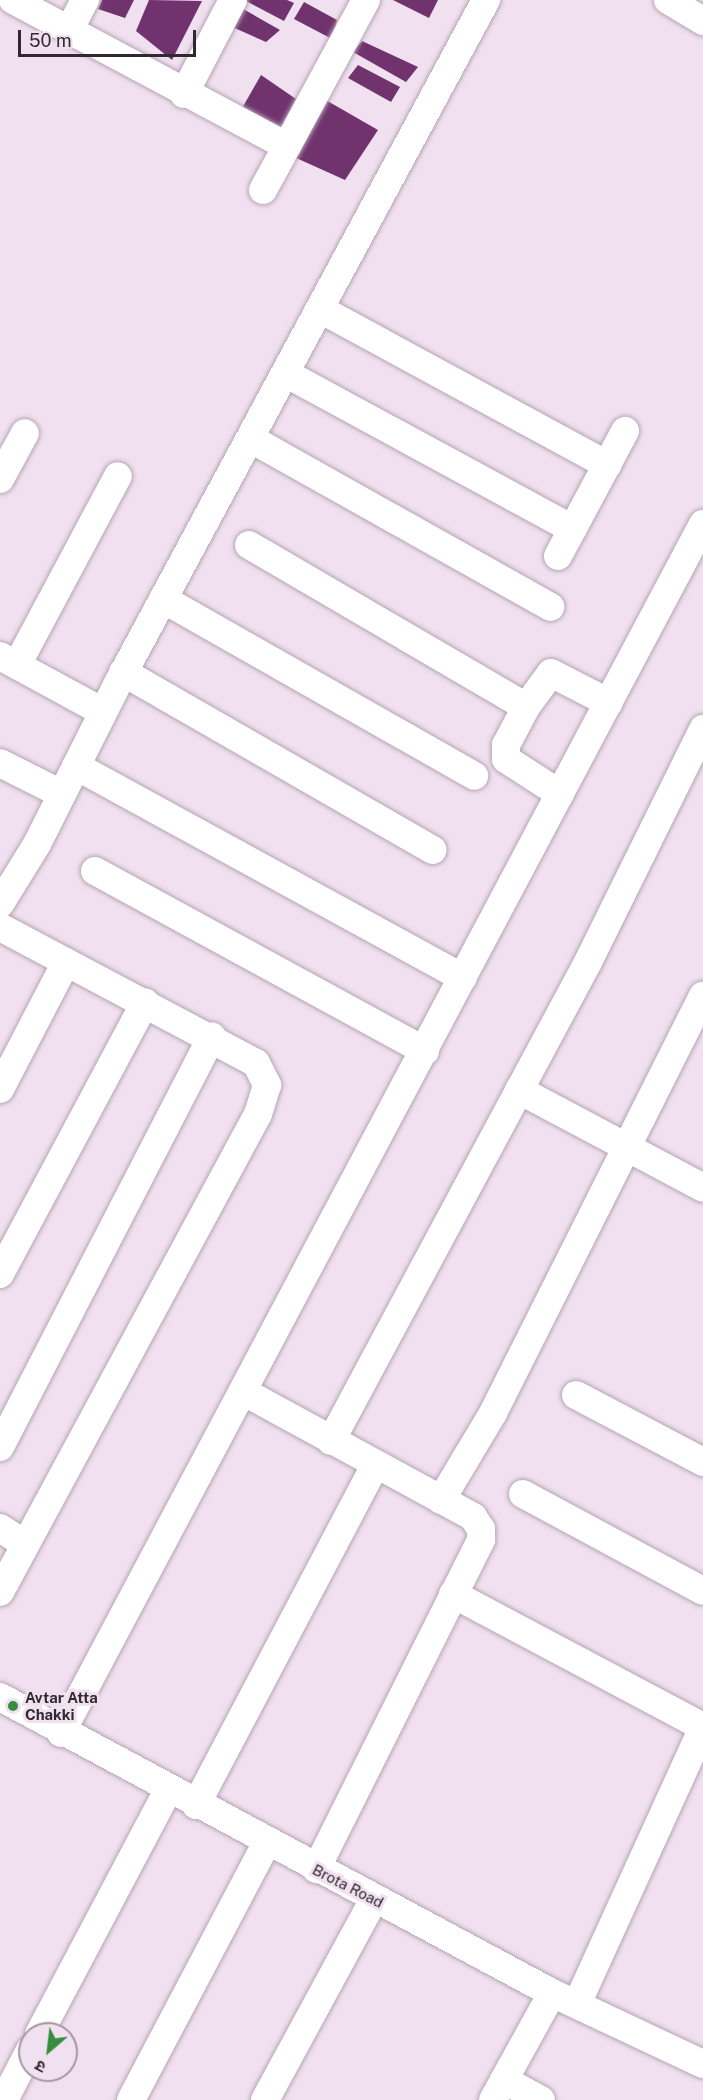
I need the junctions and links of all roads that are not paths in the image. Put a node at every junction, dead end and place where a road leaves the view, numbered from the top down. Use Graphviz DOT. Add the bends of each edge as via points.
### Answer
graph roads {
  1 [pos="12,0"];
  2 [pos="85,0"];
  3 [pos="233,0"];
  4 [pos="366,0"];
  5 [pos="486,0"];
  6 [pos="0,20"];
  7 [pos="70,29"];
  8 [pos="184,94"];
  9 [pos="287,146"];
  10 [pos="262,190"];
  11 [pos="320,309"];
  12 [pos="287,374"];
  13 [pos="625,431"];
  14 [pos="25,433"];
  15 [pos="253,440"];
  16 [pos="607,465"];
  17 [pos="118,476"];
  18 [pos="0,479"];
  19 [pos="703,524"];
  20 [pos="573,530"];
  21 [pos="249,545"];
  22 [pos="558,556"];
  23 [pos="163,599"];
  24 [pos="550,607"];
  25 [pos="8,660"];
  26 [pos="123,672"];
  27 [pos="609,703"];
  28 [pos="526,707"];
  29 [pos="104,712"];
  30 [pos="703,729"];
  31 [pos="0,763"];
  32 [pos="76,766"];
  33 [pos="474,776"];
  34 [pos="62,794"];
  35 [pos="560,794"];
  36 [pos="433,850"];
  37 [pos="96,871"];
  38 [pos="4,888"];
  39 [pos="0,927"];
  40 [pos="66,962"];
  41 [pos="464,978"];
  42 [pos="703,996"];
  43 [pos="145,1002"];
  44 [pos="212,1037"];
  45 [pos="425,1051"];
  46 [pos="0,1089"];
  47 [pos="519,1090"];
  48 [pos="626,1147"];
  49 [pos="703,1188"];
  50 [pos="0,1274"];
  51 [pos="246,1393"];
  52 [pos="576,1395"];
  53 [pos="331,1441"];
  54 [pos="0,1447"];
  55 [pos="703,1462"];
  56 [pos="375,1465"];
  57 [pos="523,1494"];
  58 [pos="441,1500"];
  59 [pos="0,1528"];
  60 [pos="25,1544"];
  61 [pos="703,1591"];
  62 [pos="0,1592"];
  63 [pos="453,1594"];
  64 [pos="0,1697"];
  65 [pos="703,1727"];
  66 [pos="61,1733"];
  67 [pos="169,1788"];
  68 [pos="196,1805"];
  69 [pos="266,1844"];
  70 [pos="316,1869"];
  71 [pos="374,1899"];
  72 [pos="564,1999"];
  73 [pos="45,2022"];
  74 [pos="703,2064"];
  75 [pos="18,2073"];
  76 [pos="499,2090"];
  77 [pos="4,2100"];
  78 [pos="131,2100"];
  79 [pos="265,2100"];
  80 [pos="541,2100"];
  1 -- 6 [label="street"];
  1 -- 7 [label="street"];
  2 -- 7 [label="street"];
  3 -- 8 [label="street"];
  4 -- 9 [label="street"];
  5 -- 11 [label="street"];
  7 -- 8 [label="street"];
  8 -- 9 [label="street"];
  9 -- 10 [label="street"];
  11 -- 12 [label="street"];
  11 -- 16 [label="street"];
  12 -- 15 [label="street"];
  12 -- 20 [label="street"];
  13 -- 16 [label="street"];
  14 -- 18 [label="street"];
  15 -- 23 [label="street"];
  15 -- 24 [label="street"];
  16 -- 20 [label="street"];
  17 -- 25 [label="street"];
  19 -- 27 [label="street"];
  20 -- 22 [label="street"];
  21 -- 28 [label="street"];
  23 -- 26 [label="street"];
  23 -- 33 [label="street"];
  25 -- 29 [label="street"];
  26 -- 29 [label="street"];
  26 -- 36 [label="street"];
  27 -- 28 [label="street" via="551,673"];
  27 -- 35 [label="street"];
  28 -- 35 [label="street" via="506,746 506,759"];
  29 -- 32 [label="street"];
  30 -- 47 [label="street"];
  31 -- 34 [label="street"];
  32 -- 34 [label="street"];
  32 -- 41 [label="street"];
  34 -- 38 [label="street"];
  35 -- 41 [label="street"];
  37 -- 45 [label="street"];
  39 -- 40 [label="street"];
  40 -- 43 [label="street"];
  40 -- 46 [label="street"];
  41 -- 45 [label="street"];
  42 -- 48 [label="street"];
  43 -- 44 [label="street"];
  43 -- 50 [label="street"];
  44 -- 54 [label="street"];
  44 -- 60 [label="street" via="256,1063 267,1085 258,1114"];
  45 -- 51 [label="street"];
  47 -- 48 [label="street"];
  47 -- 53 [label="street"];
  48 -- 49 [label="street"];
  48 -- 58 [label="street" via="493,1413"];
  51 -- 53 [label="street"];
  51 -- 66 [label="street"];
  52 -- 55 [label="street"];
  53 -- 56 [label="street"];
  56 -- 58 [label="street"];
  56 -- 68 [label="street"];
  57 -- 61 [label="street"];
  58 -- 63 [label="street" via="473,1517 481,1528 481,1540"];
  59 -- 60 [label="street"];
  60 -- 62 [label="street"];
  63 -- 65 [label="street"];
  63 -- 70 [label="street"];
  64 -- 66 [label="street, Brota Road"];
  65 -- 72 [label="street"];
  66 -- 67 [label="street, Brota Road"];
  67 -- 68 [label="street, Brota Road"];
  67 -- 73 [label="street"];
  68 -- 69 [label="street, Brota Road"];
  69 -- 70 [label="street, Brota Road"];
  69 -- 78 [label="street"];
  70 -- 71 [label="street, Brota Road"];
  71 -- 72 [label="street, Brota Road"];
  71 -- 79 [label="street"];
  72 -- 74 [label="street, Brota Road"];
  72 -- 76 [label="street"];
  75 -- 77 [label="street"];
  76 -- 80 [label="street"];
}
